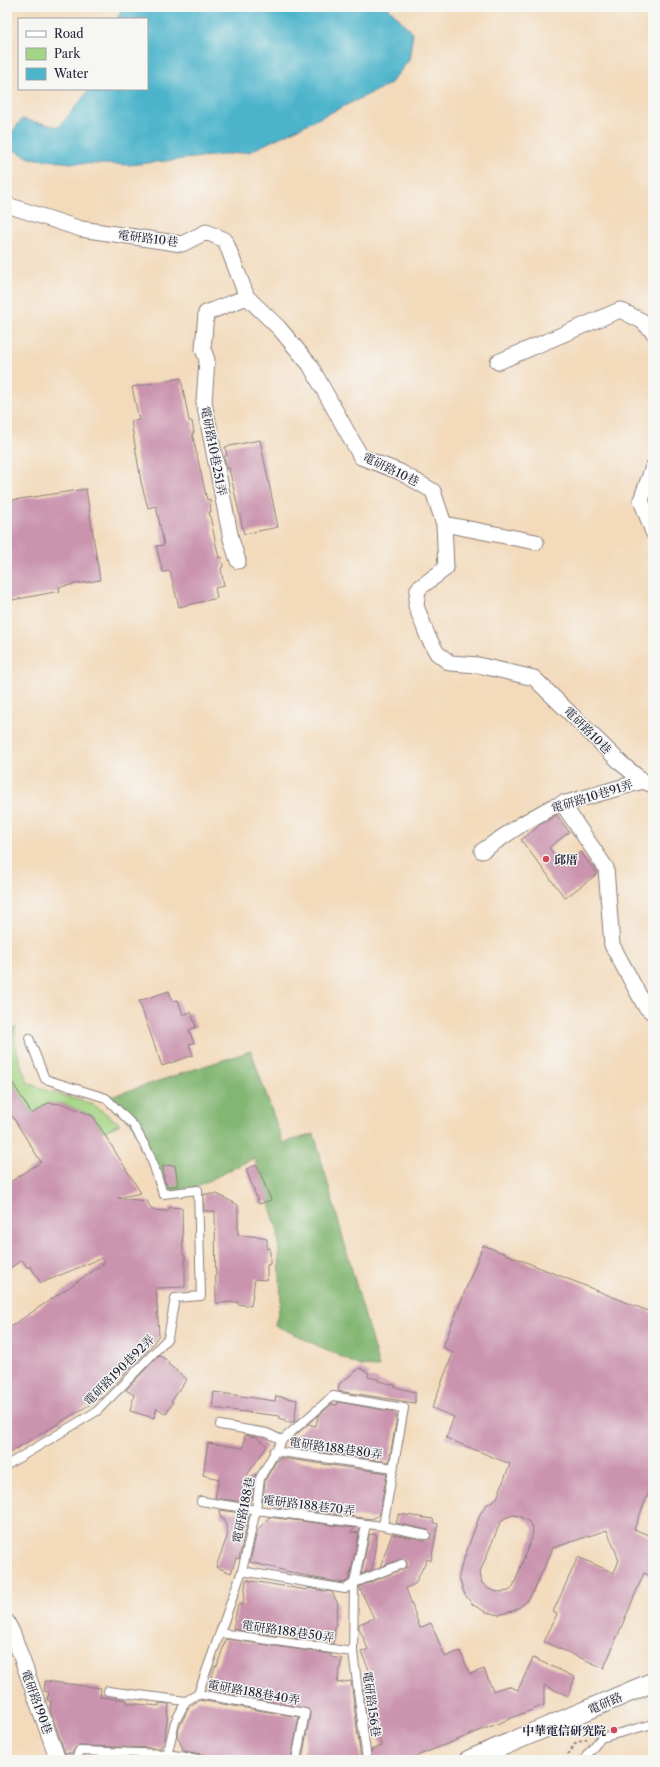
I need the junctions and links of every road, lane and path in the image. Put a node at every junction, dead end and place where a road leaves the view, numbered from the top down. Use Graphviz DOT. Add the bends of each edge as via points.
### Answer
graph roads {
  1 [pos="7,205"];
  2 [pos="247,297"];
  3 [pos="653,332"];
  4 [pos="498,362"];
  5 [pos="653,467"];
  6 [pos="444,524"];
  7 [pos="653,532"];
  8 [pos="536,542"];
  9 [pos="238,561"];
  10 [pos="648,783"];
  11 [pos="562,803"];
  12 [pos="482,851"];
  13 [pos="653,1013"];
  14 [pos="29,1038"];
  15 [pos="220,1425"];
  16 [pos="282,1440"];
  17 [pos="274,1451"];
  18 [pos="7,1466"];
  19 [pos="394,1468"];
  20 [pos="201,1501"];
  21 [pos="256,1510"];
  22 [pos="366,1524"];
  23 [pos="383,1526"];
  24 [pos="426,1535"];
  25 [pos="402,1564"];
  26 [pos="242,1571"];
  27 [pos="354,1583"];
  28 [pos="7,1622"];
  29 [pos="220,1633"];
  30 [pos="353,1652"];
  31 [pos="653,1682"];
  32 [pos="108,1691"];
  33 [pos="198,1694"];
  34 [pos="653,1695"];
  35 [pos="186,1701"];
  36 [pos="653,1724"];
  37 [pos="166,1757"];
  38 [pos="58,1759"];
  39 [pos="204,1760"];
  40 [pos="296,1760"];
  41 [pos="367,1760"];
  42 [pos="469,1760"];
  43 [pos="487,1760"];
  44 [pos="585,1760"];
  1 -- 2 [label="street, 電研路10巷" via="81,229 182,244 206,232 225,240"];
  2 -- 6 [label="street, 電研路10巷" via="279,328 310,365 361,457 400,472 433,491"];
  2 -- 9 [label="street, 電研路10巷251弄" via="206,313 203,349 207,360 204,402 229,533"];
  3 -- 4 [label="street" via="642,322 620,310"];
  5 -- 7 [label="street" via="641,500"];
  6 -- 8 [label="street"];
  6 -- 10 [label="street, 電研路10巷" via="446,568 418,589 416,606 437,653 450,663 478,665 534,678 623,765"];
  10 -- 11 [label="street, 電研路10巷91弄"];
  11 -- 12 [label="street, 電研路10巷91弄" via="522,824"];
  11 -- 13 [label="street" via="606,868 612,945 646,1006"];
  14 -- 18 [label="lane, 電研路190巷92弄" via="45,1079 106,1098 134,1126 150,1155 163,1194 198,1190 200,1296 175,1298 168,1338 97,1411"];
  15 -- 16 [label="lane" via="267,1433"];
  16 -- 17 [label="lane, 電研路188巷"];
  16 -- 19 [label="lane, 電研路188巷" via="333,1396 404,1408"];
  17 -- 19 [label="lane, 電研路188巷80弄"];
  17 -- 21 [label="lane, 電研路188巷" via="260,1478"];
  19 -- 23 [label="lane, 電研路188巷"];
  20 -- 21 [label="lane, 電研路188巷70弄"];
  21 -- 22 [label="lane, 電研路188巷70弄"];
  21 -- 26 [label="lane, 電研路188巷"];
  22 -- 23 [label="lane"];
  22 -- 27 [label="lane"];
  23 -- 24 [label="lane"];
  25 -- 27 [label="lane"];
  26 -- 27 [label="lane" via="345,1589"];
  26 -- 29 [label="lane, 電研路188巷"];
  27 -- 30 [label="lane"];
  28 -- 38 [label="street, 電研路190巷"];
  29 -- 30 [label="lane, 電研路188巷50弄"];
  29 -- 33 [label="lane, 電研路188巷"];
  30 -- 41 [label="lane, 電研路156巷"];
  31 -- 42 [label="street, 電研路"];
  32 -- 35 [label="lane"];
  33 -- 35 [label="lane"];
  33 -- 40 [label="lane, 電研路188巷40弄" via="305,1713"];
  34 -- 43 [label="street, 電研路"];
  35 -- 37 [label="lane" via="175,1722"];
  36 -- 44 [label="lane" via="601,1738"];
  37 -- 38 [label="lane" via="79,1751 76,1759"];
  37 -- 39 [label="lane"];
}
